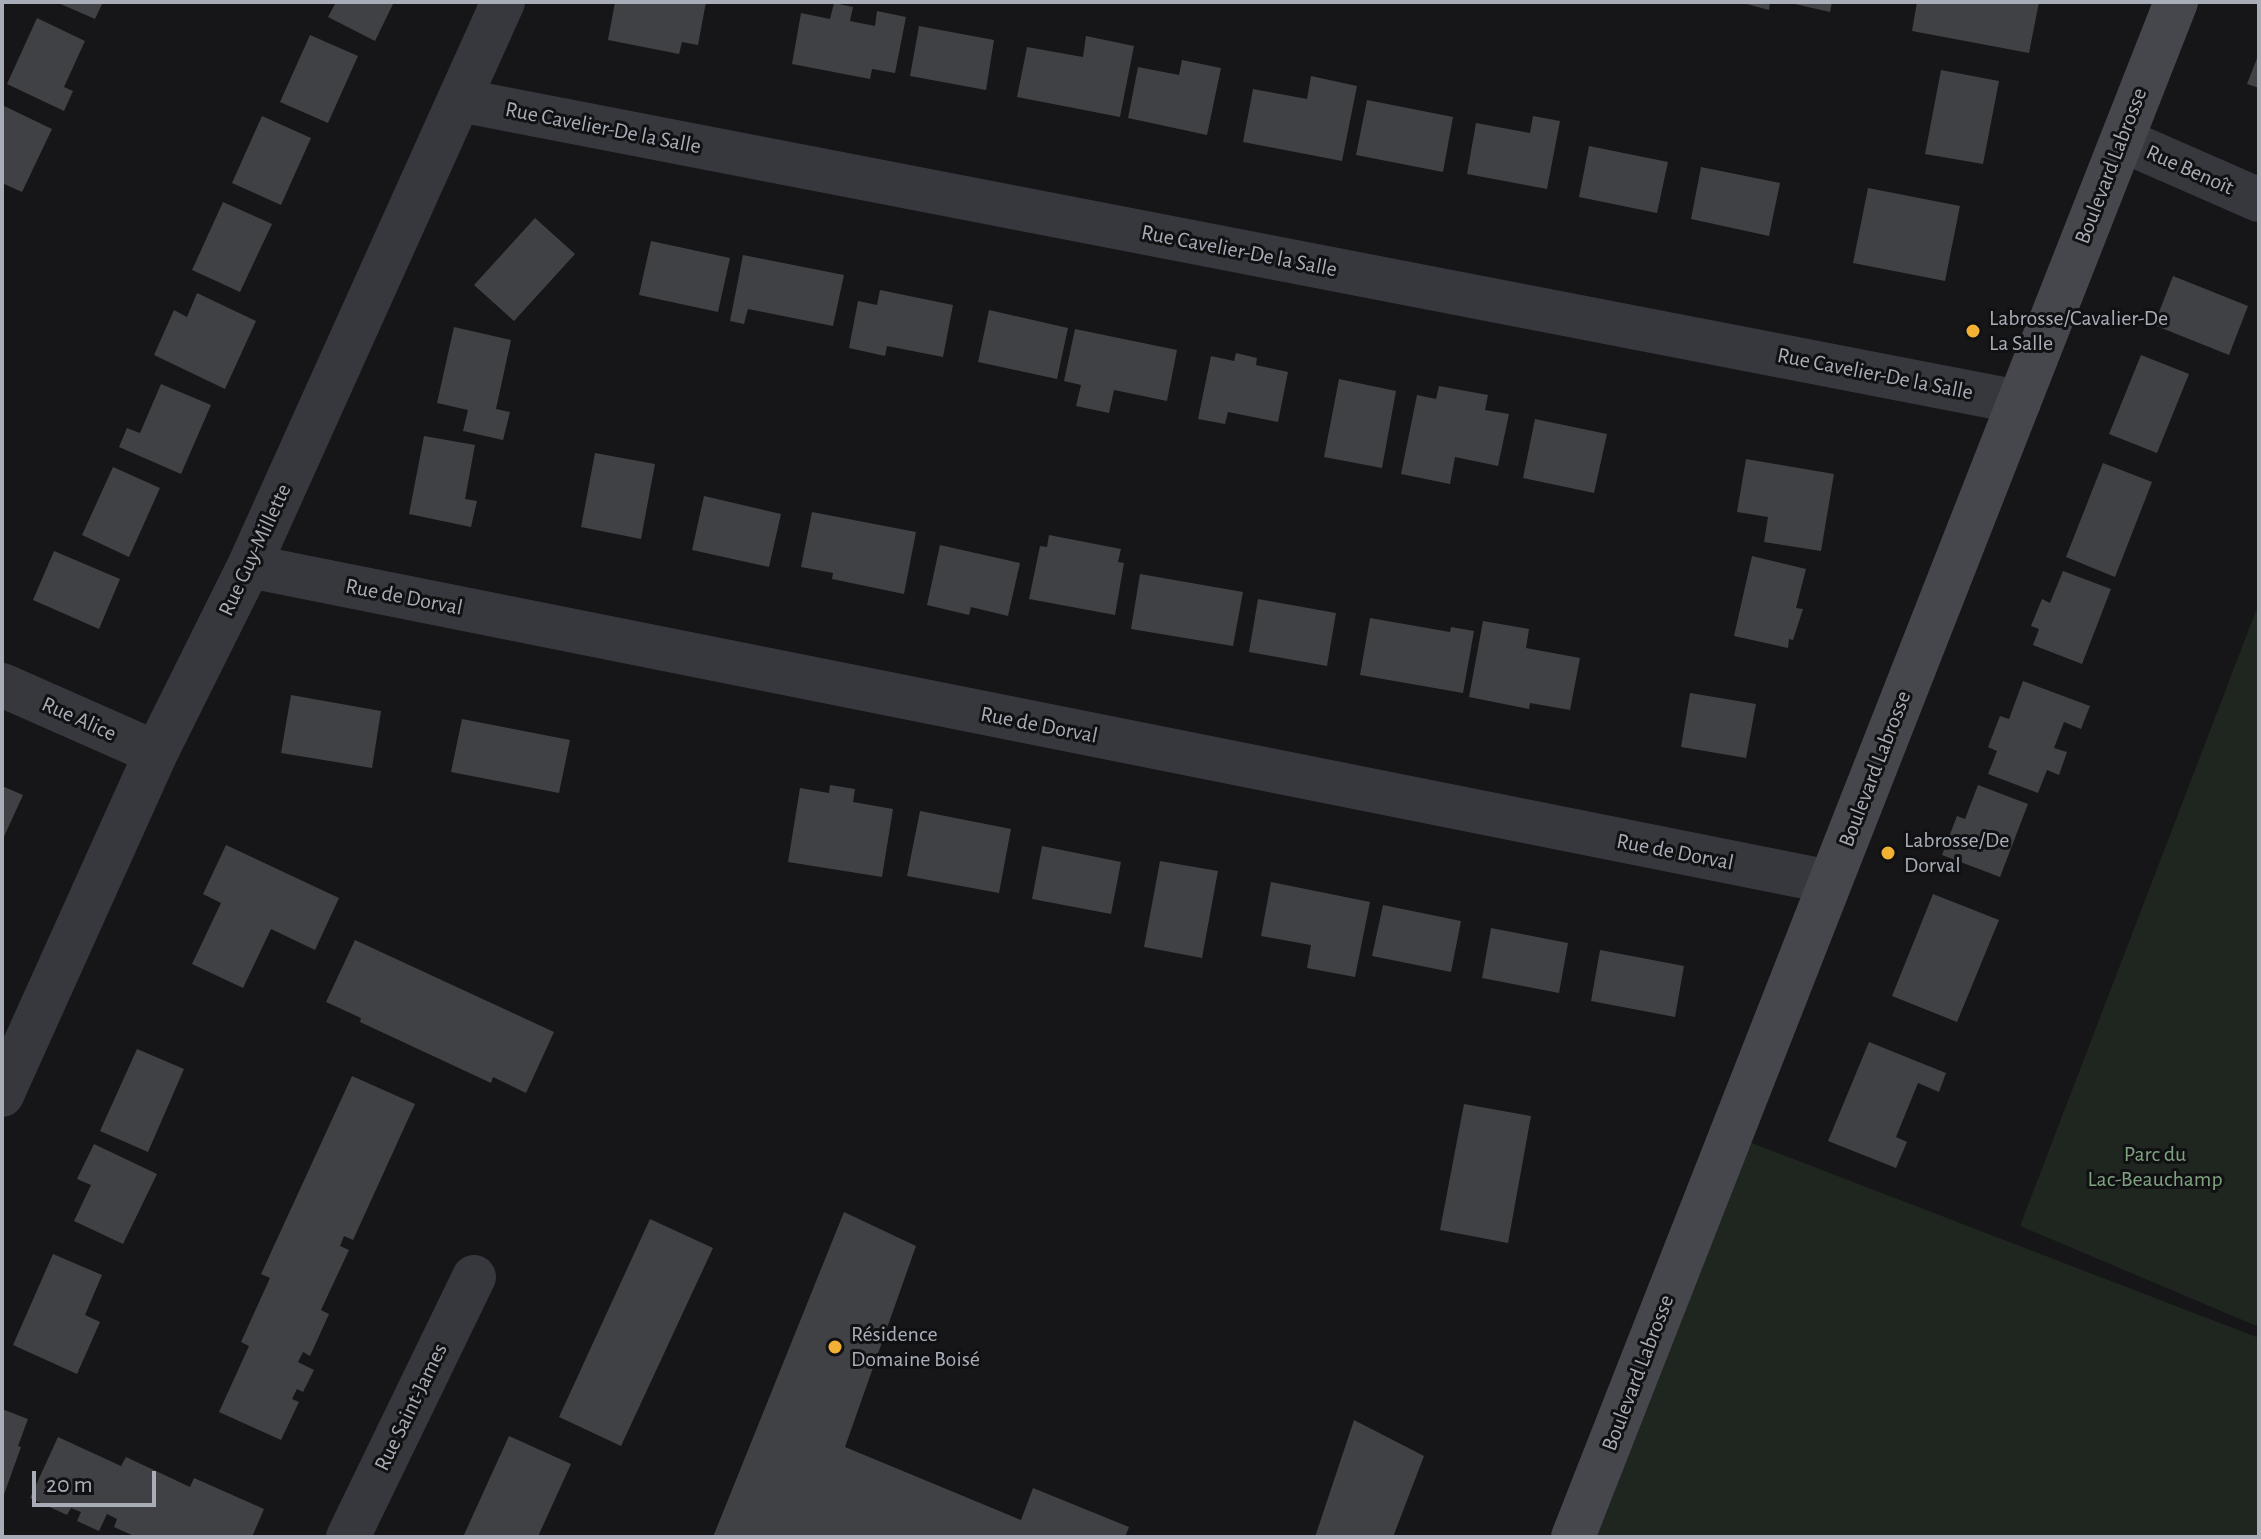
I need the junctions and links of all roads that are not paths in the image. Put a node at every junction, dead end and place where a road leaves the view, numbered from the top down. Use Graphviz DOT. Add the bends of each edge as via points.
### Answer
graph roads {
  1 [pos="503,2"];
  2 [pos="2176,2"];
  3 [pos="459,100"];
  4 [pos="2122,140"];
  5 [pos="2259,200"];
  6 [pos="2019,402"];
  7 [pos="249,566"];
  8 [pos="2,685"];
  9 [pos="156,753"];
  10 [pos="1830,882"];
  11 [pos="2,1095"];
  12 [pos="474,1277"];
  13 [pos="348,1537"];
  14 [pos="1573,1537"];
  1 -- 3 [label="street, Rue Guy-Millette"];
  2 -- 4 [label="main road, Boulevard Labrosse"];
  3 -- 6 [label="street, Rue Cavelier-De la Salle"];
  3 -- 7 [label="street, Rue Guy-Millette"];
  4 -- 5 [label="street, Rue Benoît"];
  4 -- 6 [label="main road, Boulevard Labrosse"];
  6 -- 10 [label="main road, Boulevard Labrosse"];
  7 -- 9 [label="street, Rue Guy-Millette"];
  7 -- 10 [label="street, Rue de Dorval"];
  8 -- 9 [label="street, Rue Alice"];
  9 -- 11 [label="street, Rue Guy-Millette"];
  10 -- 14 [label="main road, Boulevard Labrosse"];
  12 -- 13 [label="street, Rue Saint-James"];
}
